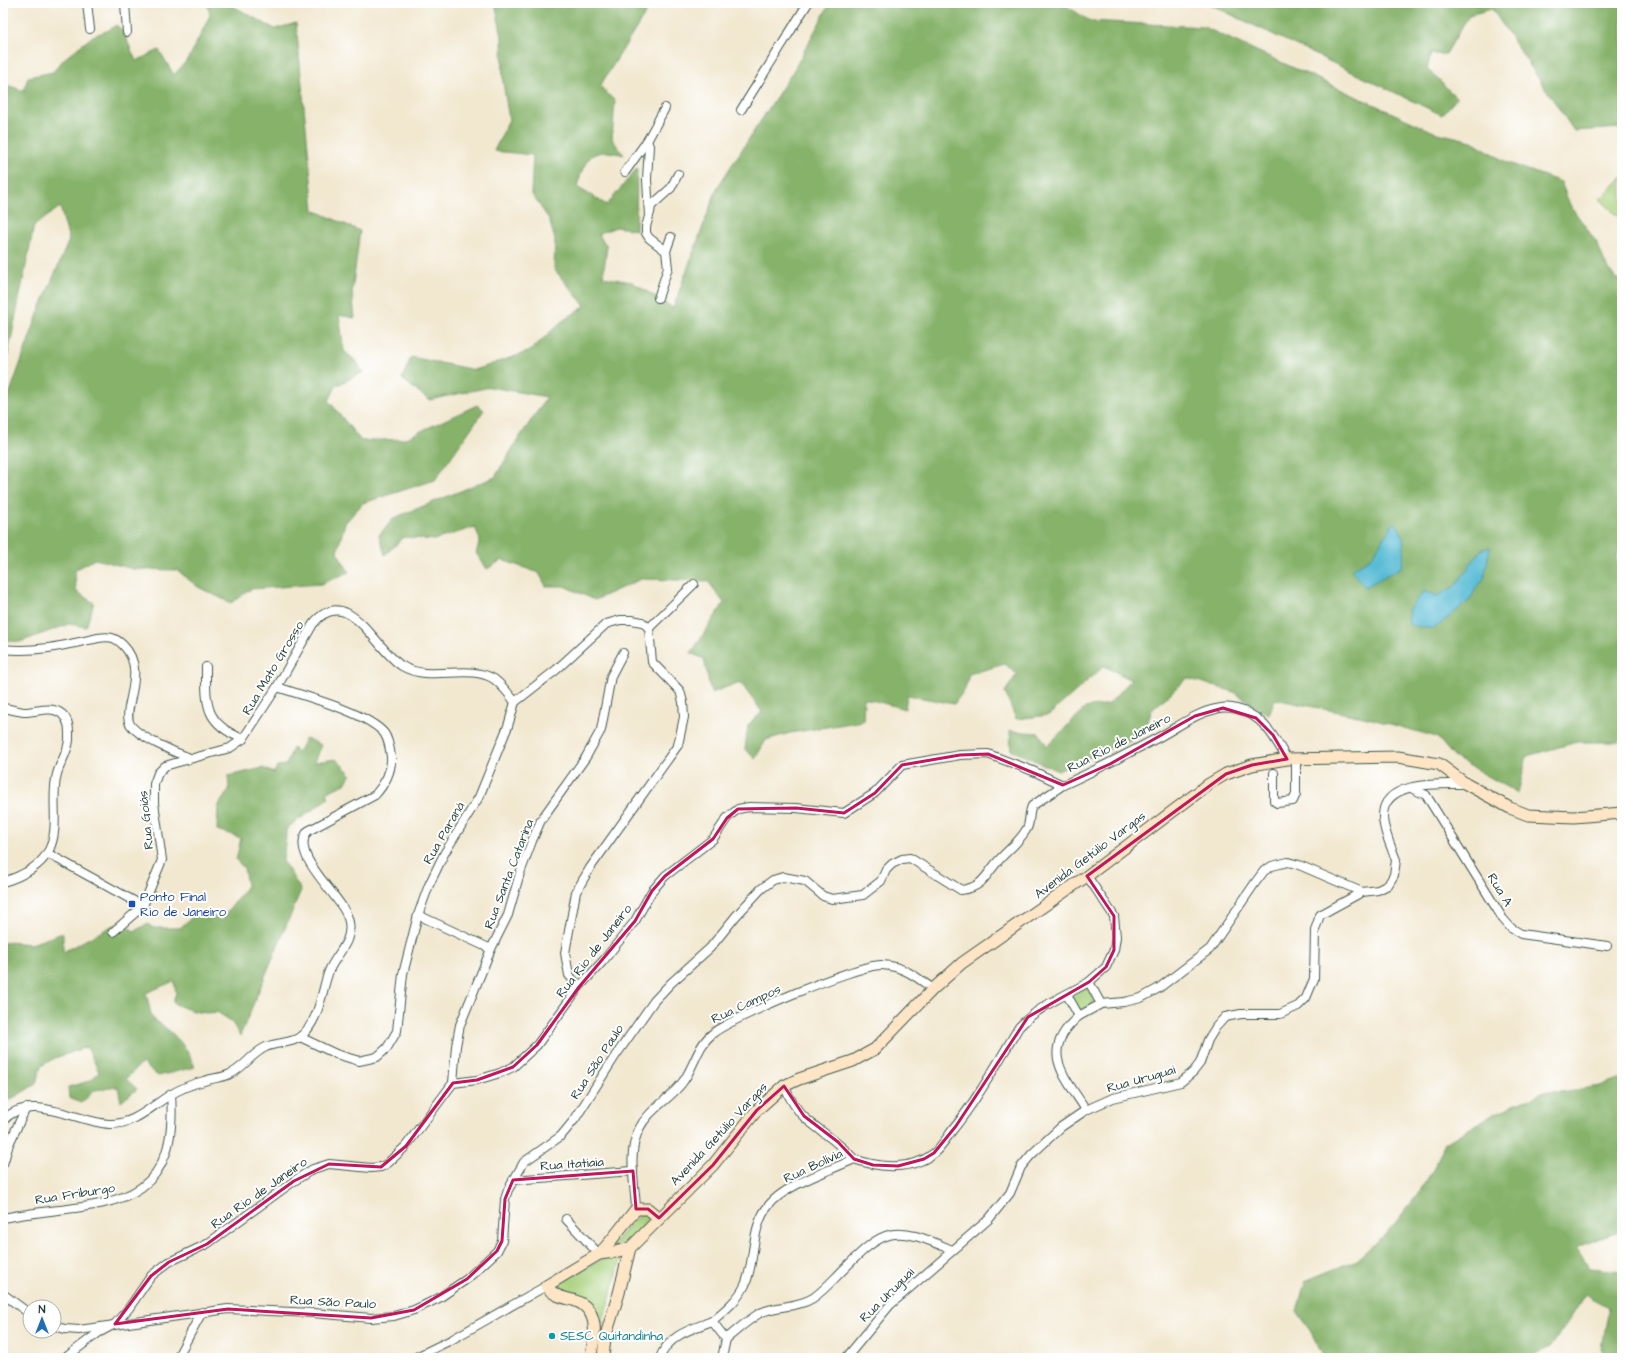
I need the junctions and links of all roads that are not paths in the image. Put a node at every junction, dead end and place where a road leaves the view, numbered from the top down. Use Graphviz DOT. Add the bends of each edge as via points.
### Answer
graph roads {
  1 [pos="87,3"];
  2 [pos="125,3"];
  3 [pos="808,3"];
  4 [pos="90,29"];
  5 [pos="127,32"];
  6 [pos="665,108"];
  7 [pos="741,110"];
  8 [pos="647,141"];
  9 [pos="625,172"];
  10 [pos="678,174"];
  11 [pos="649,216"];
  12 [pos="671,237"];
  13 [pos="666,252"];
  14 [pos="658,298"];
  15 [pos="694,584"];
  16 [pos="650,628"];
  17 [pos="3,649"];
  18 [pos="623,653"];
  19 [pos="206,667"];
  20 [pos="277,687"];
  21 [pos="515,702"];
  22 [pos="3,708"];
  23 [pos="243,739"];
  24 [pos="191,758"];
  25 [pos="1291,759"];
  26 [pos="174,763"];
  27 [pos="1274,773"];
  28 [pos="1466,784"];
  29 [pos="1063,785"];
  30 [pos="1409,788"];
  31 [pos="1622,813"];
  32 [pos="47,853"];
  33 [pos="1087,876"];
  34 [pos="3,882"];
  35 [pos="1362,892"];
  36 [pos="143,906"];
  37 [pos="418,916"];
  38 [pos="113,932"];
  39 [pos="1608,946"];
  40 [pos="491,949"];
  41 [pos="1089,982"];
  42 [pos="579,988"];
  43 [pos="933,989"];
  44 [pos="1067,995"];
  45 [pos="1102,1004"];
  46 [pos="1079,1016"];
  47 [pos="300,1037"];
  48 [pos="453,1083"];
  49 [pos="784,1086"];
  50 [pos="170,1094"];
  51 [pos="26,1108"];
  52 [pos="1086,1110"];
  53 [pos="3,1121"];
  54 [pos="854,1160"];
  55 [pos="3,1164"];
  56 [pos="633,1171"];
  57 [pos="513,1180"];
  58 [pos="636,1209"];
  59 [pos="3,1218"];
  60 [pos="659,1218"];
  61 [pos="566,1219"];
  62 [pos="630,1248"];
  63 [pos="952,1250"];
  64 [pos="599,1254"];
  65 [pos="546,1286"];
  66 [pos="3,1294"];
  67 [pos="22,1308"];
  68 [pos="202,1312"];
  69 [pos="712,1321"];
  70 [pos="115,1324"];
  71 [pos="62,1328"];
  72 [pos="600,1338"];
  73 [pos="726,1339"];
  74 [pos="181,1356"];
  75 [pos="65,1358"];
  76 [pos="414,1358"];
  77 [pos="590,1358"];
  78 [pos="603,1358"];
  79 [pos="660,1358"];
  80 [pos="722,1358"];
  81 [pos="846,1358"];
  1 -- 4 [label="street"];
  2 -- 5 [label="street"];
  3 -- 7 [label="street"];
  6 -- 8 [label="street"];
  8 -- 9 [label="street"];
  8 -- 11 [label="street"];
  10 -- 11 [label="street" via="671,188 651,206"];
  11 -- 13 [label="street" via="646,227 649,238"];
  12 -- 13 [label="street"];
  13 -- 14 [label="street" via="668,268"];
  15 -- 16 [label="street"];
  16 -- 21 [label="street" via="642,622 632,620 606,624 556,670"];
  16 -- 42 [label="street" via="652,662 680,691 684,717 682,734 672,756 659,770 576,892 565,953 569,975"];
  17 -- 24 [label="street" via="45,650 106,636 116,639 129,653 134,673 129,722 139,733 163,747"];
  18 -- 40 [label="street, Rua Santa Catarina" via="611,676 601,730 586,757 541,820 520,873 508,915"];
  19 -- 23 [label="street" via="206,698 212,716 228,733"];
  20 -- 21 [label="street, Rua Mato Grosso" via="316,620 325,613 344,611 355,618 398,664 406,669 414,673 482,674 494,680"];
  20 -- 23 [label="street, Rua Mato Grosso"];
  20 -- 47 [label="street" via="324,702 376,726 388,741 391,761 386,781 375,795 318,825 304,837 306,856 348,916 350,929 344,947 329,971 317,1011"];
  21 -- 37 [label="street, Rua Paraná" via="499,751 479,797 436,868"];
  22 -- 32 [label="street" via="25,712 51,709 62,714 68,723 68,745 57,775 54,828"];
  23 -- 24 [label="street, Rua Mato Grosso" via="230,748"];
  24 -- 26 [label="street, Rua Mato Grosso"];
  25 -- 27 [label="street" via="1296,794 1293,801 1274,801"];
  25 -- 28 [label="street, Avenida Getúlio Vargas" via="1410,758 1439,764"];
  25 -- 29 [label="street, Rua Rio de Janeiro" via="1256,718 1233,709 1216,708 1195,716 1110,764"];
  25 -- 33 [label="street, Avenida Getúlio Vargas" via="1252,765 1226,774"];
  26 -- 36 [label="street, Rua Goiás" via="161,769 154,784 162,860"];
  28 -- 30 [label="street"];
  28 -- 31 [label="street, Avenida Getúlio Vargas" via="1528,815 1574,818"];
  29 -- 42 [label="street, Rua Rio de Janeiro" via="988,754 960,755 902,765 875,794 844,813 814,809 743,807 727,818 713,839 665,876 652,891 635,921"];
  29 -- 57 [label="street, Rua São Paulo" via="1032,806 1028,829 999,860 984,881 971,889 961,890 910,858 892,864 874,888 863,895 851,897 832,899 823,896 805,881 795,878 783,877 773,880 751,899 710,948 663,990 641,1018 575,1119 555,1141 527,1158"];
  30 -- 35 [label="street, Rua Uruguai" via="1392,795 1382,814 1396,860 1392,880 1384,888"];
  30 -- 39 [label="street, Rua A" via="1426,795 1503,919 1516,932 1532,937"];
  32 -- 34 [label="street" via="29,870"];
  32 -- 36 [label="street"];
  33 -- 41 [label="street, Rua Bolívia" via="1114,916 1116,937 1114,950 1106,966"];
  33 -- 43 [label="street, Avenida Getúlio Vargas" via="962,963"];
  35 -- 45 [label="street" via="1299,864 1288,862 1272,866 1264,871 1255,883 1210,949 1166,983 1141,998"];
  35 -- 52 [label="street, Rua Uruguai" via="1320,915 1315,930 1314,979 1306,998 1298,1006 1280,1014 1241,1014 1225,1017 1212,1034 1200,1063 1180,1082 1113,1098"];
  36 -- 38 [label="street, Rua Goiás"];
  37 -- 40 [label="street"];
  37 -- 47 [label="street, Rua Paraná" via="403,974 397,1031 382,1053 370,1059 353,1060"];
  40 -- 48 [label="street, Rua Santa Catarina" via="460,1025"];
  41 -- 44 [label="street, Rua Bolívia"];
  41 -- 45 [label="street"];
  42 -- 48 [label="street, Rua Rio de Janeiro" via="537,1045 513,1067 477,1080"];
  43 -- 49 [label="street, Avenida Getúlio Vargas" via="885,1041 872,1051 853,1061"];
  43 -- 56 [label="street, Rua Campos" via="903,969 874,965 851,971 726,1024 706,1039 683,1082 645,1119 631,1151"];
  44 -- 46 [label="street"];
  44 -- 54 [label="street, Rua Bolívia" via="1037,1010 1019,1027 977,1096 934,1153 911,1164 898,1166 873,1165"];
  45 -- 46 [label="street"];
  46 -- 52 [label="street" via="1060,1037 1057,1060"];
  47 -- 50 [label="street" via="266,1047 230,1074"];
  48 -- 70 [label="street, Rua Rio de Janeiro" via="406,1146 388,1163 371,1168 328,1164 313,1169 207,1244 169,1262 151,1276"];
  49 -- 54 [label="street" via="804,1116 838,1142"];
  49 -- 60 [label="street, Avenida Getúlio Vargas" via="757,1110 713,1165"];
  50 -- 51 [label="street" via="142,1115 126,1122 94,1121 39,1108"];
  50 -- 59 [label="street, Rua Friburgo" via="168,1149 148,1184 136,1193 100,1204"];
  51 -- 53 [label="street" via="7,1116"];
  51 -- 55 [label="street" via="9,1144"];
  52 -- 63 [label="street, Rua Uruguai" via="1061,1127 1031,1155 1021,1167 1010,1193 998,1208 979,1229"];
  54 -- 69 [label="street, Rua Bolívia" via="790,1188 769,1205 756,1231 746,1284 731,1304"];
  56 -- 57 [label="street, Rua Itatiaia"];
  56 -- 58 [label="street, Rua Campos"];
  57 -- 68 [label="street, Rua São Paulo" via="505,1200 502,1241 497,1251 468,1279 439,1298 414,1310 394,1316 371,1318 228,1309"];
  58 -- 60 [label="street" via="648,1209"];
  58 -- 64 [label="street"];
  60 -- 62 [label="street, Avenida Getúlio Vargas"];
  61 -- 64 [label="street"];
  62 -- 64 [label="street"];
  62 -- 72 [label="street" via="619,1293"];
  63 -- 73 [label="street" via="910,1234 884,1236 866,1247 813,1298 800,1304 761,1313"];
  63 -- 81 [label="street, Rua Uruguai" via="890,1305"];
  64 -- 65 [label="street"];
  65 -- 72 [label="street" via="556,1296 584,1305"];
  65 -- 76 [label="street"];
  66 -- 67 [label="street"];
  68 -- 70 [label="street, Rua São Paulo"];
  68 -- 74 [label="street"];
  69 -- 73 [label="street"];
  69 -- 79 [label="street, Rua Bolívia" via="676,1338 668,1344"];
  70 -- 71 [label="street, Rua São Paulo" via="79,1330"];
  70 -- 75 [label="street, Rua Rio de Janeiro"];
  72 -- 77 [label="street"];
  72 -- 78 [label="street"];
  73 -- 80 [label="street"];
}
